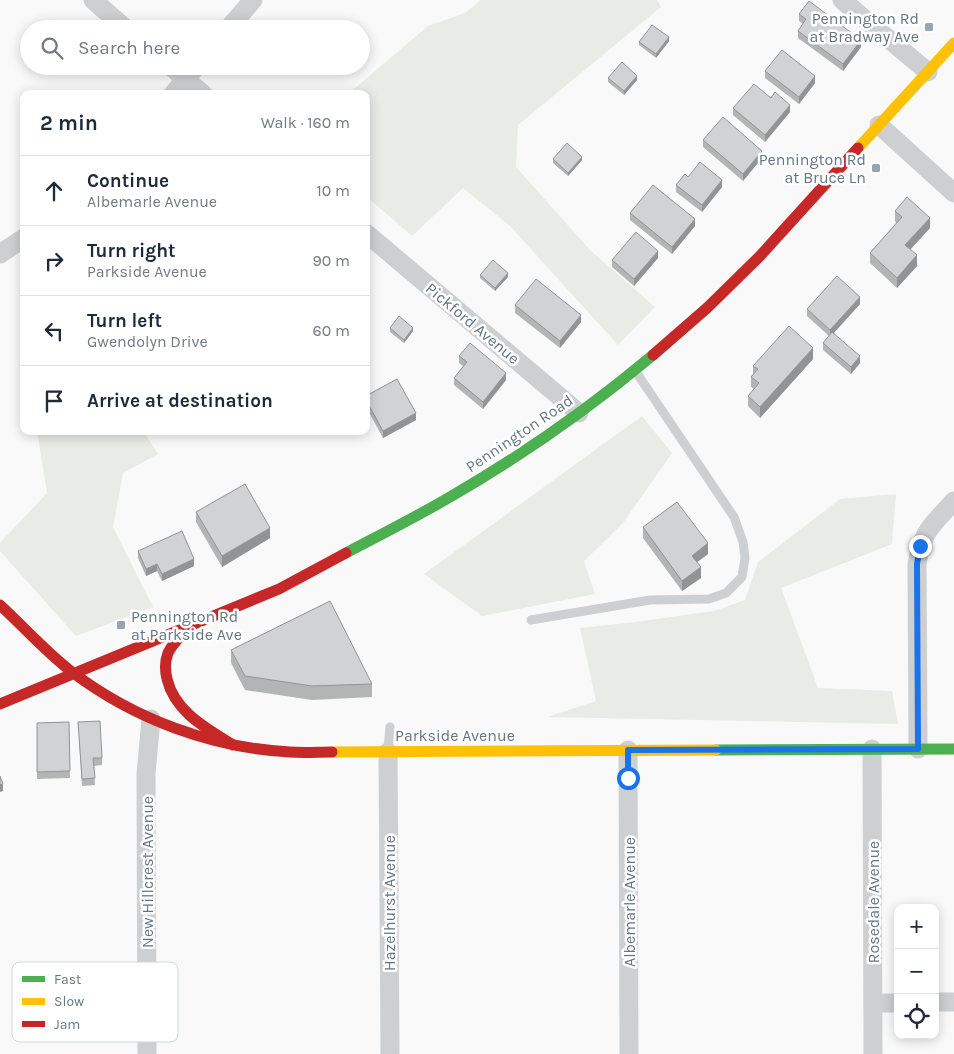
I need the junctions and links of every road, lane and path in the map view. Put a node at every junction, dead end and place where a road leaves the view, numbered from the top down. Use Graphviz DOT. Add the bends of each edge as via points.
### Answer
graph roads {
  1 [pos="93,0"];
  2 [pos="253,0"];
  3 [pos="842,0"];
  4 [pos="116,20"];
  5 [pos="236,20"];
  6 [pos="954,42"];
  7 [pos="928,72"];
  8 [pos="189,75"];
  9 [pos="192,75"];
  10 [pos="176,90"];
  11 [pos="201,90"];
  12 [pos="879,126"];
  13 [pos="954,193"];
  14 [pos="370,235"];
  15 [pos="20,241"];
  16 [pos="0,254"];
  17 [pos="635,370"];
  18 [pos="579,413"];
  19 [pos="954,501"];
  20 [pos="0,604"];
  21 [pos="531,620"];
  22 [pos="192,624"];
  23 [pos="73,673"];
  24 [pos="0,704"];
  25 [pos="151,719"];
  26 [pos="390,727"];
  27 [pos="233,745"];
  28 [pos="872,749"];
  29 [pos="918,749"];
  30 [pos="954,749"];
  31 [pos="628,750"];
  32 [pos="388,752"];
  33 [pos="147,962"];
  34 [pos="894,1002"];
  35 [pos="939,1002"];
  36 [pos="954,1002"];
  37 [pos="873,1003"];
  38 [pos="390,1054"];
  39 [pos="630,1054"];
  40 [pos="873,1054"];
  1 -- 4 [label="street"];
  2 -- 5 [label="street"];
  3 -- 7 [label="street"];
  6 -- 7 [label="main road, Pennington Road"];
  7 -- 12 [label="main road, Pennington Road"];
  8 -- 10 [label="street"];
  9 -- 11 [label="street"];
  12 -- 13 [label="street"];
  12 -- 17 [label="main road, Pennington Road" via="760,256 707,308"];
  14 -- 18 [label="street, Pickford Avenue"];
  15 -- 16 [label="street"];
  17 -- 18 [label="main road, Pennington Road"];
  17 -- 21 [label="lane" via="734,518 743,542 742,577 726,593 709,599 650,600"];
  18 -- 22 [label="main road, Pennington Road" via="448,498 279,589"];
  19 -- 29 [label="street" via="928,530 918,555"];
  20 -- 23 [label="main road, Parkside Avenue"];
  22 -- 23 [label="main road, Pennington Road"];
  22 -- 27 [label="main road" via="170,649 166,662 168,689 192,718"];
  23 -- 24 [label="main road, Pennington Road"];
  23 -- 25 [label="main road, Parkside Avenue" via="110,698"];
  25 -- 27 [label="main road, Parkside Avenue" via="195,736"];
  25 -- 33 [label="street, New Hillcrest Avenue" via="146,774"];
  26 -- 32 [label="lane"];
  27 -- 32 [label="main road, Parkside Avenue" via="290,752"];
  28 -- 29 [label="main road, Parkside Avenue"];
  28 -- 31 [label="main road, Parkside Avenue"];
  28 -- 37 [label="street, Rosedale Avenue"];
  29 -- 30 [label="main road, Parkside Avenue"];
  31 -- 32 [label="main road, Parkside Avenue"];
  31 -- 39 [label="street, Albemarle Avenue"];
  32 -- 38 [label="street, Hazelhurst Avenue"];
  34 -- 37 [label="street"];
  35 -- 36 [label="street"];
  37 -- 40 [label="street, Rosedale Avenue"];
}
